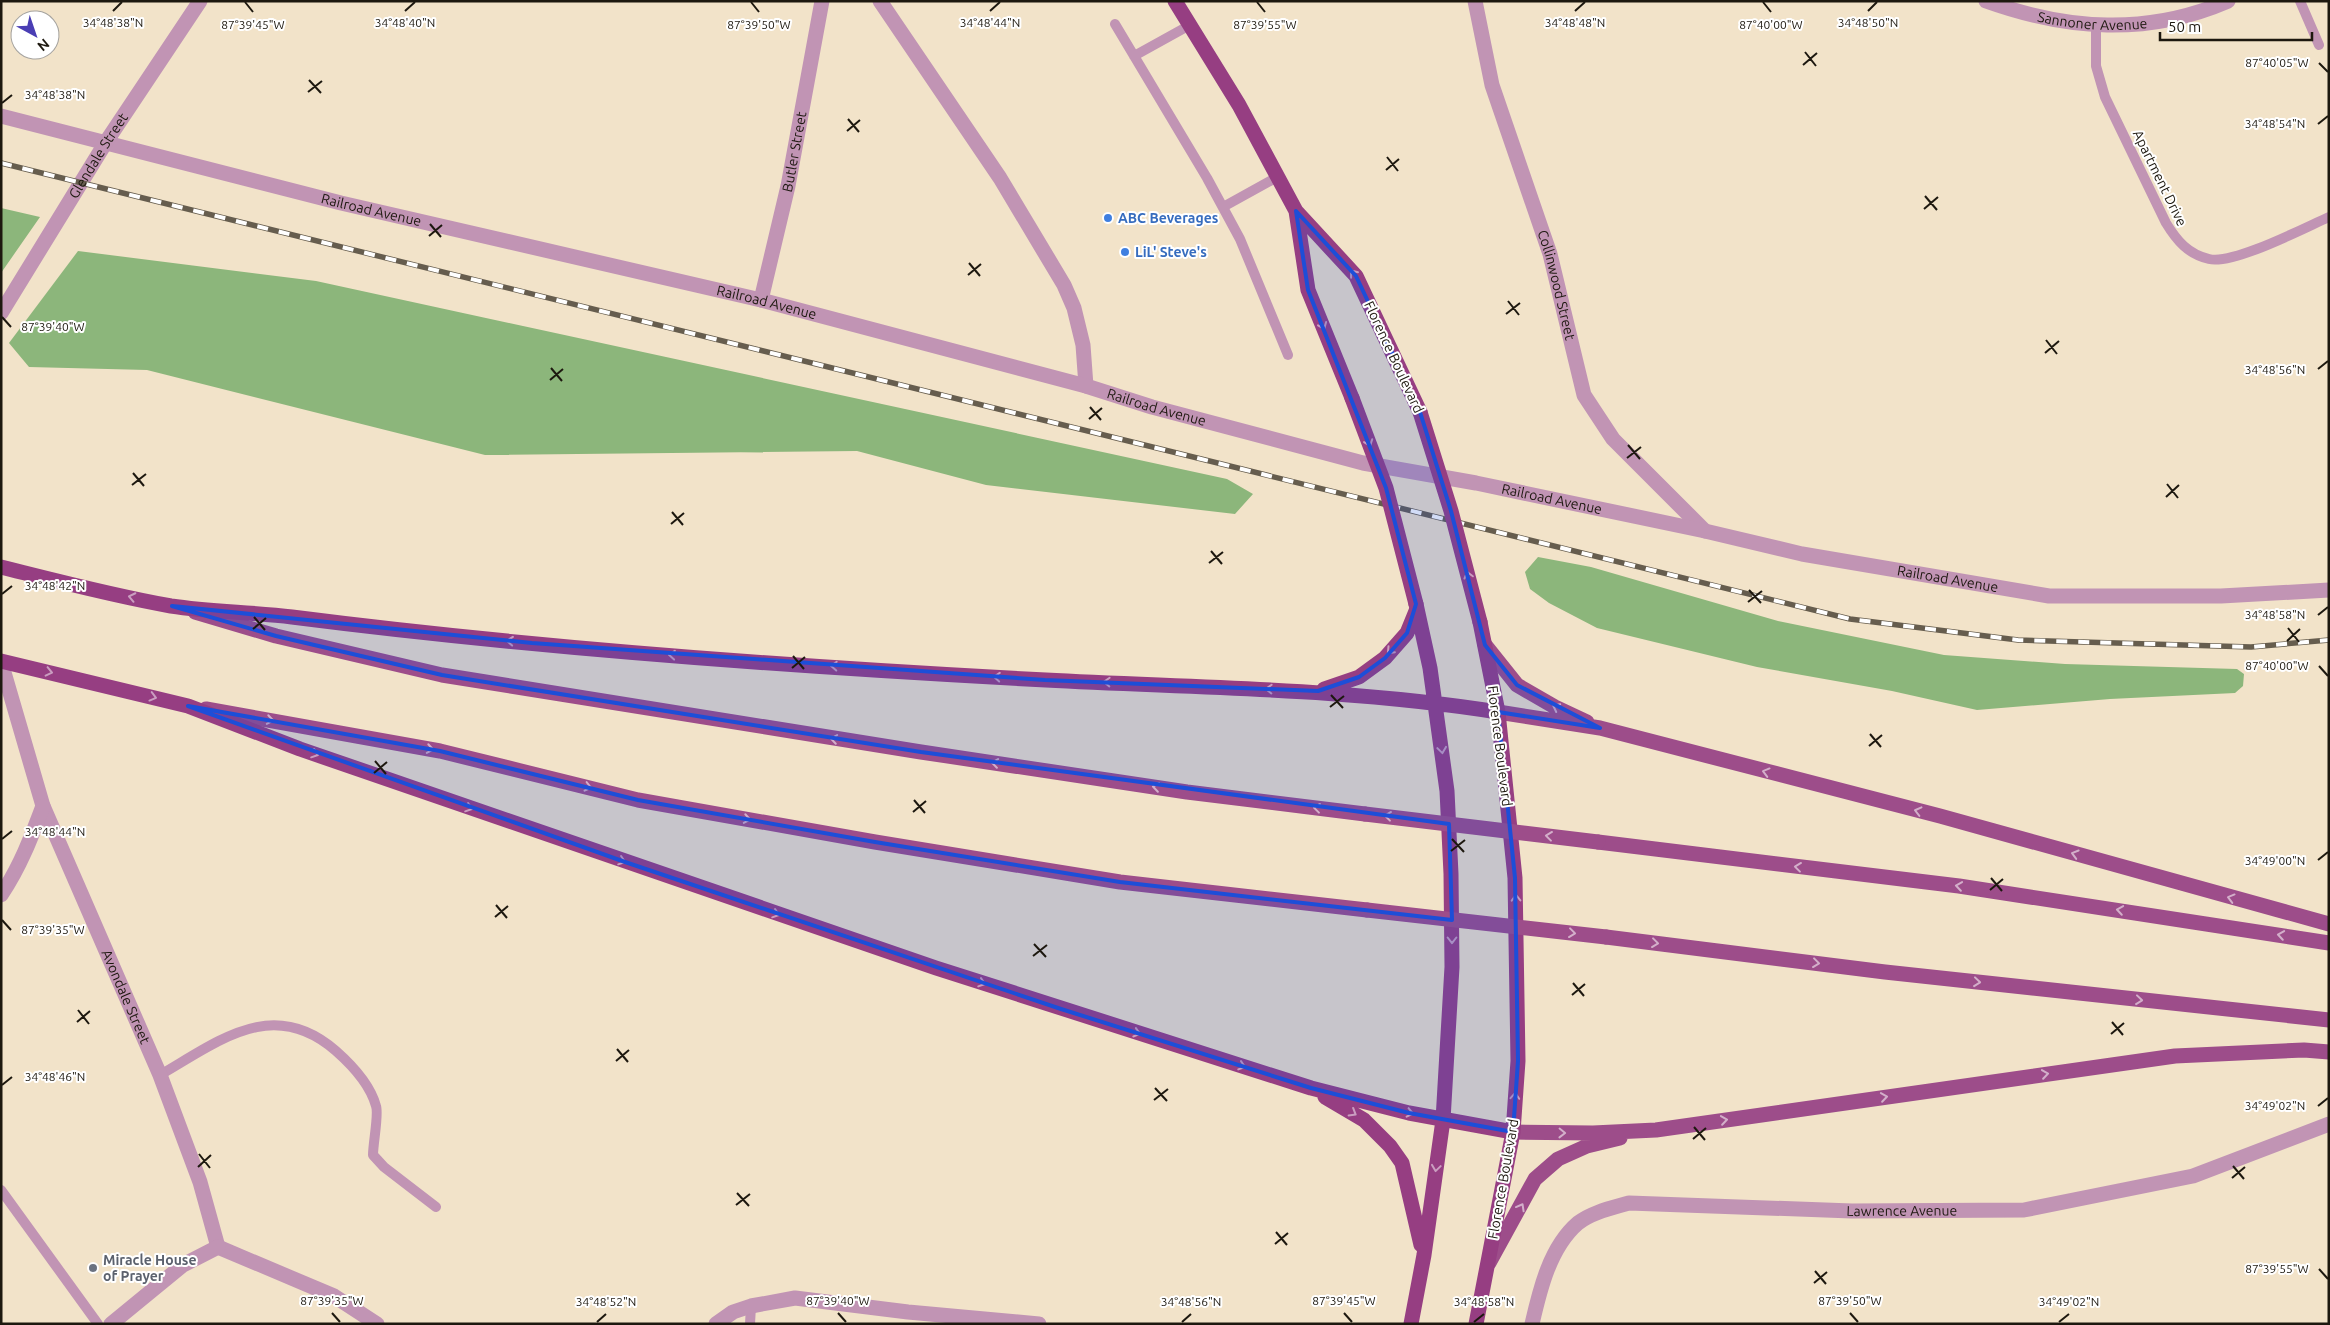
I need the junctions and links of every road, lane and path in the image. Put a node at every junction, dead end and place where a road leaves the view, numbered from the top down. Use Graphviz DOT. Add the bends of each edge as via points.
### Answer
graph roads {
  1 [pos="200,1"];
  2 [pos="822,1"];
  3 [pos="880,1"];
  4 [pos="1175,1"];
  5 [pos="1475,1"];
  6 [pos="1986,1"];
  7 [pos="2228,1"];
  8 [pos="2300,1"];
  9 [pos="1115,24"];
  10 [pos="1190,25"];
  11 [pos="2096,26"];
  12 [pos="2319,44"];
  13 [pos="1134,56"];
  14 [pos="1,116"];
  15 [pos="106,142"];
  16 [pos="1279,176"];
  17 [pos="1222,207"];
  18 [pos="1296,211"];
  19 [pos="2329,217"];
  20 [pos="760,300"];
  21 [pos="1,312"];
  22 [pos="1288,355"];
  23 [pos="1086,386"];
  24 [pos="1705,531"];
  25 [pos="1,567"];
  26 [pos="2329,590"];
  27 [pos="172,606"];
  28 [pos="1416,608"];
  29 [pos="1485,645"];
  30 [pos="1,662"];
  31 [pos="1318,691"];
  32 [pos="1436,702"];
  33 [pos="188,706"];
  34 [pos="1498,712"];
  35 [pos="1600,728"];
  36 [pos="43,806"];
  37 [pos="1,895"];
  38 [pos="2329,924"];
  39 [pos="2329,943"];
  40 [pos="2329,1020"];
  41 [pos="2329,1052"];
  42 [pos="160,1075"];
  43 [pos="1311,1088"];
  44 [pos="1443,1120"];
  45 [pos="2329,1124"];
  46 [pos="1656,1130"];
  47 [pos="1513,1132"];
  48 [pos="1,1190"];
  49 [pos="436,1207"];
  50 [pos="218,1247"];
  51 [pos="1424,1255"];
  52 [pos="1488,1264"];
  53 [pos="751,1306"];
  54 [pos="98,1324"];
  55 [pos="111,1324"];
  56 [pos="378,1324"];
  57 [pos="716,1324"];
  58 [pos="750,1324"];
  59 [pos="1039,1324"];
  60 [pos="1411,1324"];
  61 [pos="1476,1324"];
  62 [pos="1532,1324"];
  1 -- 15 [label="street, Glendale Street"];
  2 -- 20 [label="street, Butler Street" via="788,186"];
  3 -- 23 [label="street" via="1000,178 1064,285 1083,344"];
  4 -- 10 [label="highway, Florence Boulevard"];
  5 -- 24 [label="street, Collinwood Street" via="1492,85 1550,254 1584,395 1613,438"];
  6 -- 11 [label="street, Sannoner Avenue" via="2018,13"];
  7 -- 11 [label="street, Sannoner Avenue" via="2176,19 2129,26"];
  8 -- 12 [label="lane"];
  9 -- 13 [label="lane"];
  10 -- 13 [label="lane"];
  10 -- 16 [label="highway, Florence Boulevard"];
  11 -- 19 [label="lane, Apartment Drive" via="2096,66 2105,97 2166,223 2176,240 2189,252 2211,260 2235,257"];
  13 -- 17 [label="lane"];
  14 -- 15 [label="street, Railroad Avenue"];
  15 -- 20 [label="street, Railroad Avenue" via="350,205"];
  15 -- 21 [label="street, Glendale Street"];
  16 -- 17 [label="lane"];
  16 -- 18 [label="highway, Florence Boulevard"];
  17 -- 22 [label="lane" via="1240,239"];
  18 -- 28 [label="highway, Florence Boulevard, one-way, bridge" via="1308,290 1386,488"];
  29 -- 18 [label="highway, Florence Boulevard, one-way, bridge" via="1451,511 1420,412 1356,276"];
  20 -- 23 [label="street, Railroad Avenue"];
  23 -- 24 [label="street, Railroad Avenue" via="1363,462"];
  24 -- 26 [label="street, Railroad Avenue" via="1802,554 2049,596 2221,596"];
  27 -- 25 [label="highway, one-way"];
  31 -- 27 [label="highway, one-way" via="1045,680 770,662 513,642"];
  39 -- 27 [label="main road, one-way, bridge" via="1959,886 1187,792 728,723 442,675 276,636"];
  28 -- 31 [label="highway, one-way" via="1407,633 1385,658 1359,677"];
  28 -- 32 [label="highway, Florence Boulevard"];
  29 -- 34 [label="highway, Florence Boulevard"];
  35 -- 29 [label="main road, one-way" via="1517,685"];
  30 -- 33 [label="highway, one-way"];
  30 -- 36 [label="street, Avondale Street"];
  31 -- 32 [label="highway"];
  32 -- 34 [label="highway"];
  32 -- 44 [label="highway, Florence Boulevard, one-way" via="1447,791 1452,874 1452,966"];
  33 -- 40 [label="main road, one-way, bridge" via="440,751 638,800 1120,882 1895,973"];
  33 -- 43 [label="highway, one-way" via="310,752 926,965"];
  34 -- 35 [label="main road"];
  47 -- 34 [label="highway, Florence Boulevard, one-way" via="1518,1061 1516,878"];
  38 -- 35 [label="main road, one-way" via="1940,816"];
  36 -- 37 [label="street" via="17,872"];
  36 -- 42 [label="street, Avondale Street"];
  46 -- 41 [label="main road, one-way" via="2175,1056 2304,1050"];
  42 -- 49 [label="lane" via="218,1040 253,1026 290,1025 321,1038 349,1062 368,1086 377,1108 373,1155"];
  42 -- 50 [label="street, Avondale Street" via="200,1182"];
  43 -- 44 [label="highway, one-way"];
  43 -- 51 [label="highway, one-way" via="1364,1120 1402,1163"];
  44 -- 47 [label="highway"];
  44 -- 51 [label="highway, Florence Boulevard, one-way"];
  45 -- 62 [label="street, Lawrence Avenue" via="2193,1176 2024,1210 1852,1211 1628,1203 1600,1211 1579,1222 1560,1243 1548,1270"];
  47 -- 46 [label="main road, one-way"];
  52 -- 46 [label="main road, one-way" via="1535,1179 1558,1159 1587,1146"];
  47 -- 52 [label="highway, Florence Boulevard"];
  48 -- 54 [label="lane"];
  50 -- 55 [label="street" via="183,1265"];
  50 -- 56 [label="street" via="334,1296"];
  51 -- 60 [label="highway, Florence Boulevard"];
  52 -- 61 [label="highway, Florence Boulevard"];
  53 -- 57 [label="street" via="732,1312"];
  53 -- 58 [label="lane"];
  53 -- 59 [label="street" via="795,1298"];
}
